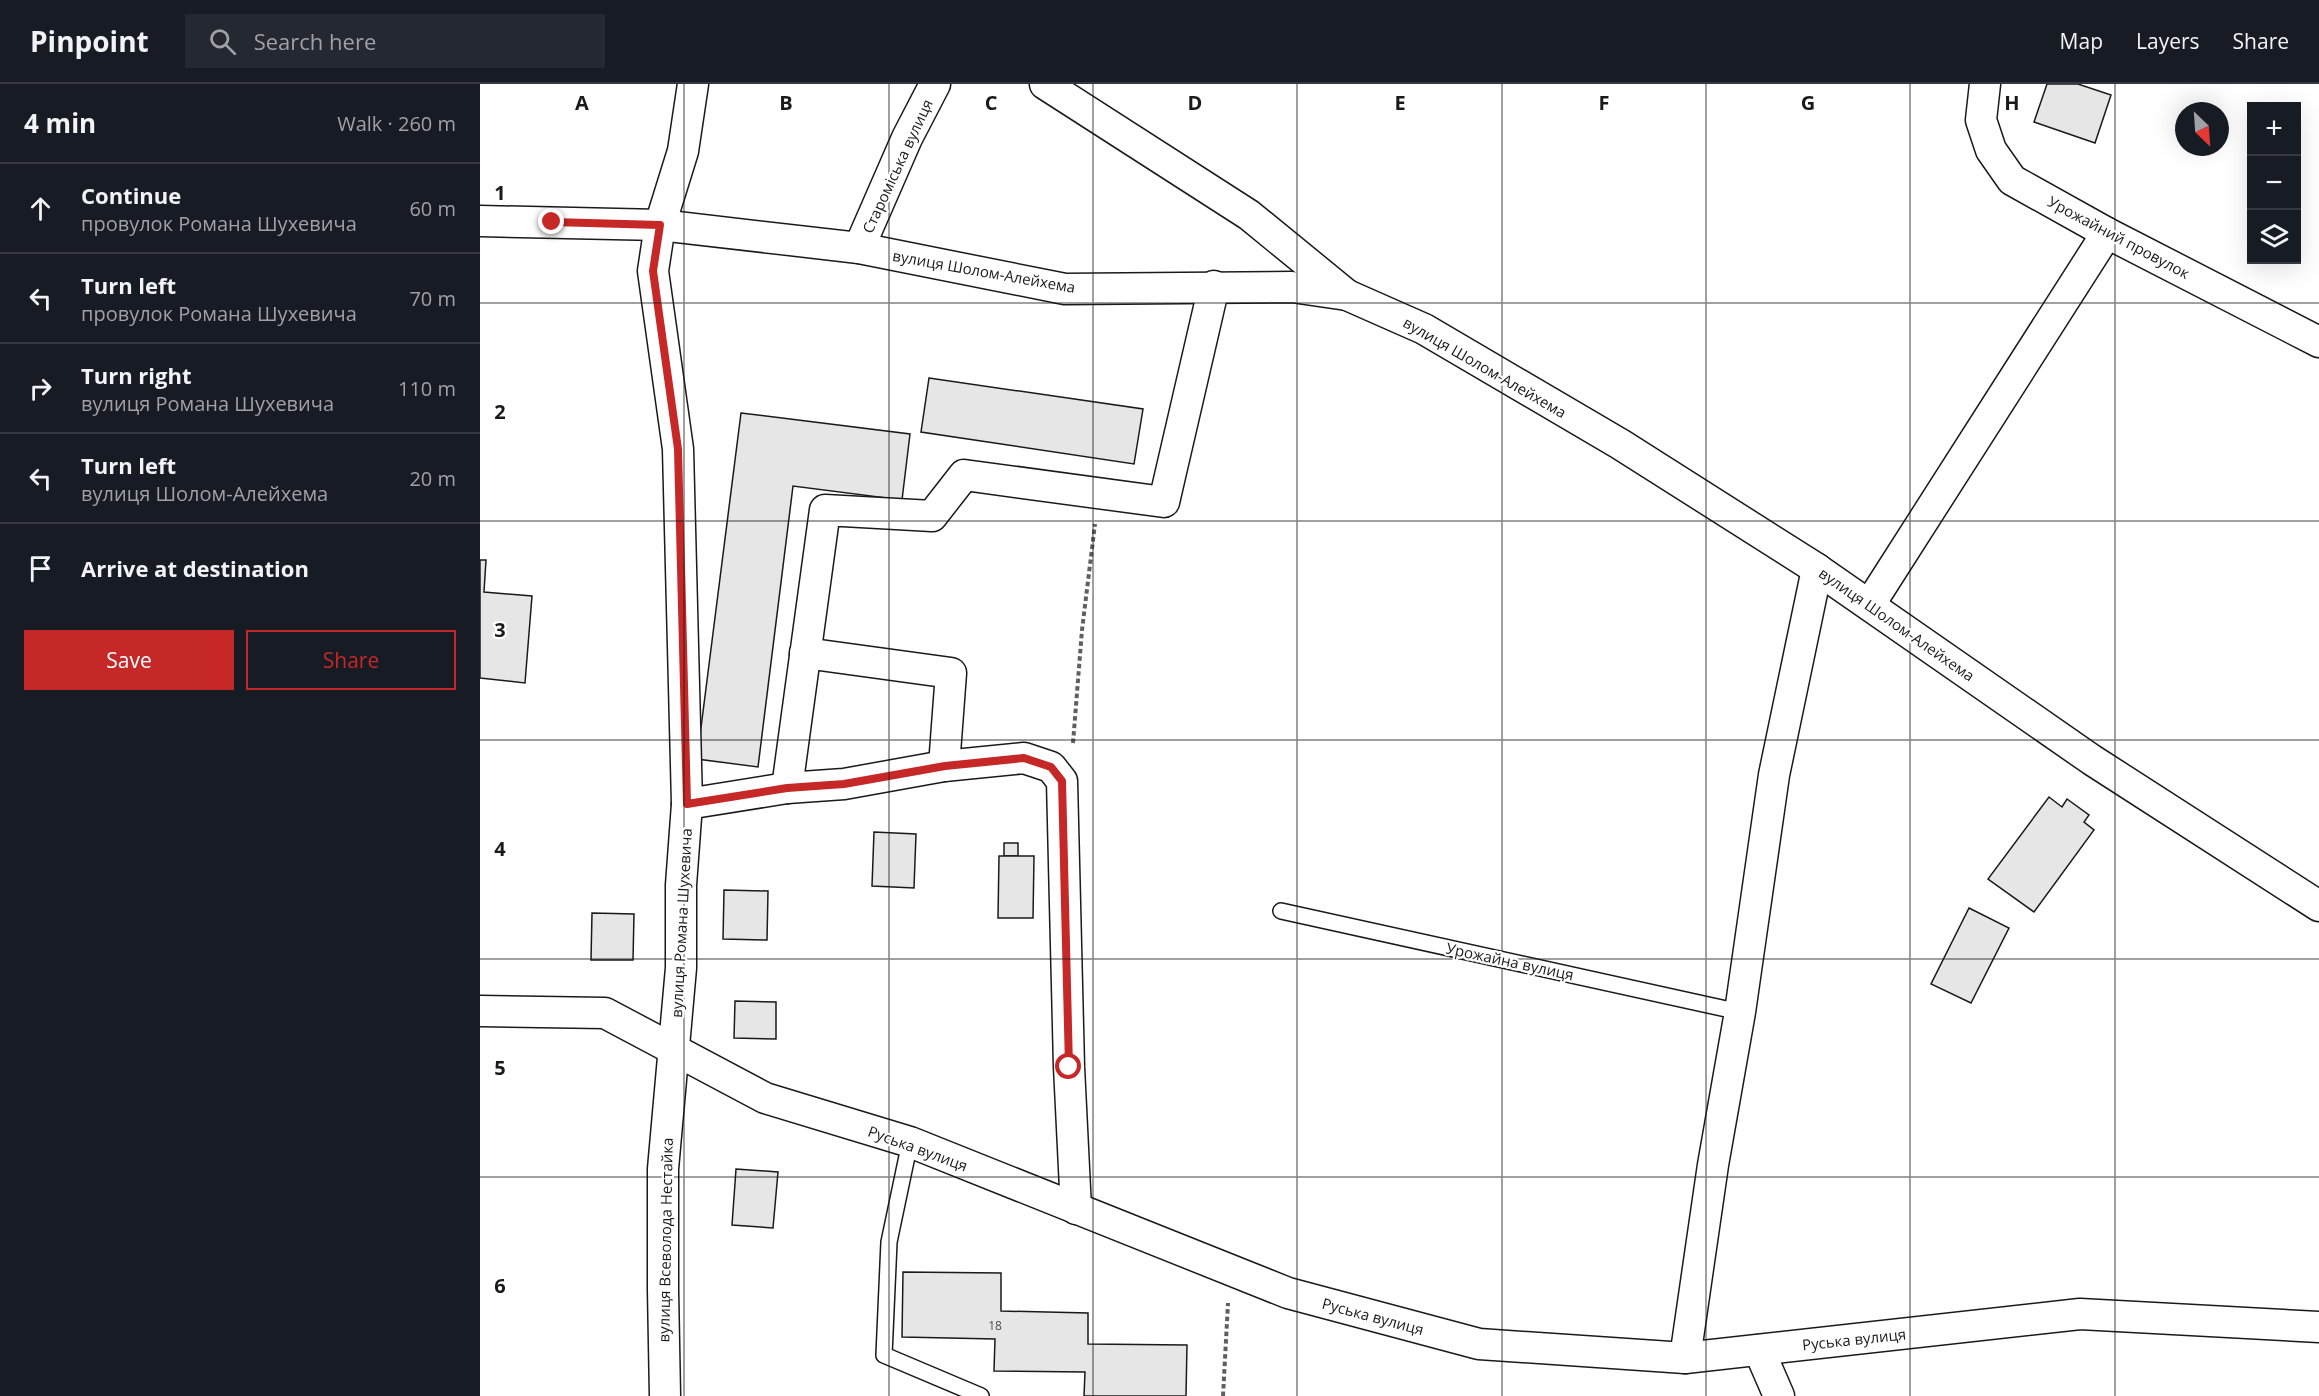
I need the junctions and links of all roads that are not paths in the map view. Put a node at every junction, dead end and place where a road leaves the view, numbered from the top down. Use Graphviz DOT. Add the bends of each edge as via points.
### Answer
graph roads {
  1 [pos="693,84"];
  2 [pos="935,84"];
  3 [pos="1045,84"];
  4 [pos="1985,84"];
  5 [pos="480,221"];
  6 [pos="660,225"];
  7 [pos="2107,233"];
  8 [pos="859,248"];
  9 [pos="1214,286"];
  10 [pos="1347,295"];
  11 [pos="2319,342"];
  12 [pos="1817,569"];
  13 [pos="1870,604"];
  14 [pos="805,653"];
  15 [pos="945,766"];
  16 [pos="787,788"];
  17 [pos="687,804"];
  18 [pos="2319,906"];
  19 [pos="1281,911"];
  20 [pos="480,1011"];
  21 [pos="1740,1012"];
  22 [pos="674,1049"];
  23 [pos="910,1142"];
  24 [pos="1076,1209"];
  25 [pos="2319,1327"];
  26 [pos="1759,1350"];
  27 [pos="1685,1358"];
  28 [pos="665,1396"];
  29 [pos="981,1396"];
  30 [pos="1779,1396"];
  1 -- 6 [label="street, вулиця Романа Шухевича" via="683,151"];
  2 -- 8 [label="street, Староміська вулиця"];
  3 -- 10 [label="street" via="1249,214"];
  4 -- 7 [label="street, Урожайний провулок" via="1981,120 1991,150 2013,180"];
  5 -- 6 [label="street, вулиця Шолом-Алейхема"];
  6 -- 8 [label="street, вулиця Шолом-Алейхема"];
  6 -- 17 [label="street, вулиця Романа Шухевича" via="653,271 678,449"];
  7 -- 11 [label="street, Урожайний провулок"];
  7 -- 13 [label="street"];
  8 -- 9 [label="street, вулиця Шолом-Алейхема" via="1065,289"];
  9 -- 10 [label="street, вулиця Шолом-Алейхема" via="1292,287"];
  9 -- 14 [label="street" via="1164,502 963,475 932,516 825,510"];
  10 -- 12 [label="street, вулиця Шолом-Алейхема" via="1434,335 1620,444"];
  12 -- 13 [label="street, вулиця Шолом-Алейхема"];
  12 -- 21 [label="street" via="1774,775"];
  13 -- 18 [label="street, вулиця Шолом-Алейхема" via="2092,760"];
  14 -- 15 [label="street" via="951,673"];
  14 -- 16 [label="street"];
  15 -- 16 [label="street" via="844,784"];
  15 -- 24 [label="street" via="1024,758 1051,767 1062,781"];
  16 -- 17 [label="street"];
  17 -- 22 [label="street, вулиця Романа Шухевича"];
  19 -- 21 [label="lane, Урожайна вулиця"];
  20 -- 22 [label="street, Руська вулиця" via="605,1013"];
  21 -- 27 [label="street"];
  22 -- 23 [label="street, Руська вулиця" via="765,1098"];
  22 -- 28 [label="street, вулиця Всеволода Нестайка" via="663,1169"];
  23 -- 24 [label="street, Руська вулиця"];
  23 -- 29 [label="lane" via="889,1242 884,1355"];
  24 -- 27 [label="street, Руська вулиця" via="1288,1293 1479,1344"];
  25 -- 26 [label="street, Руська вулиця" via="2080,1314"];
  26 -- 27 [label="street, Руська вулиця"];
  26 -- 30 [label="street"];
}
